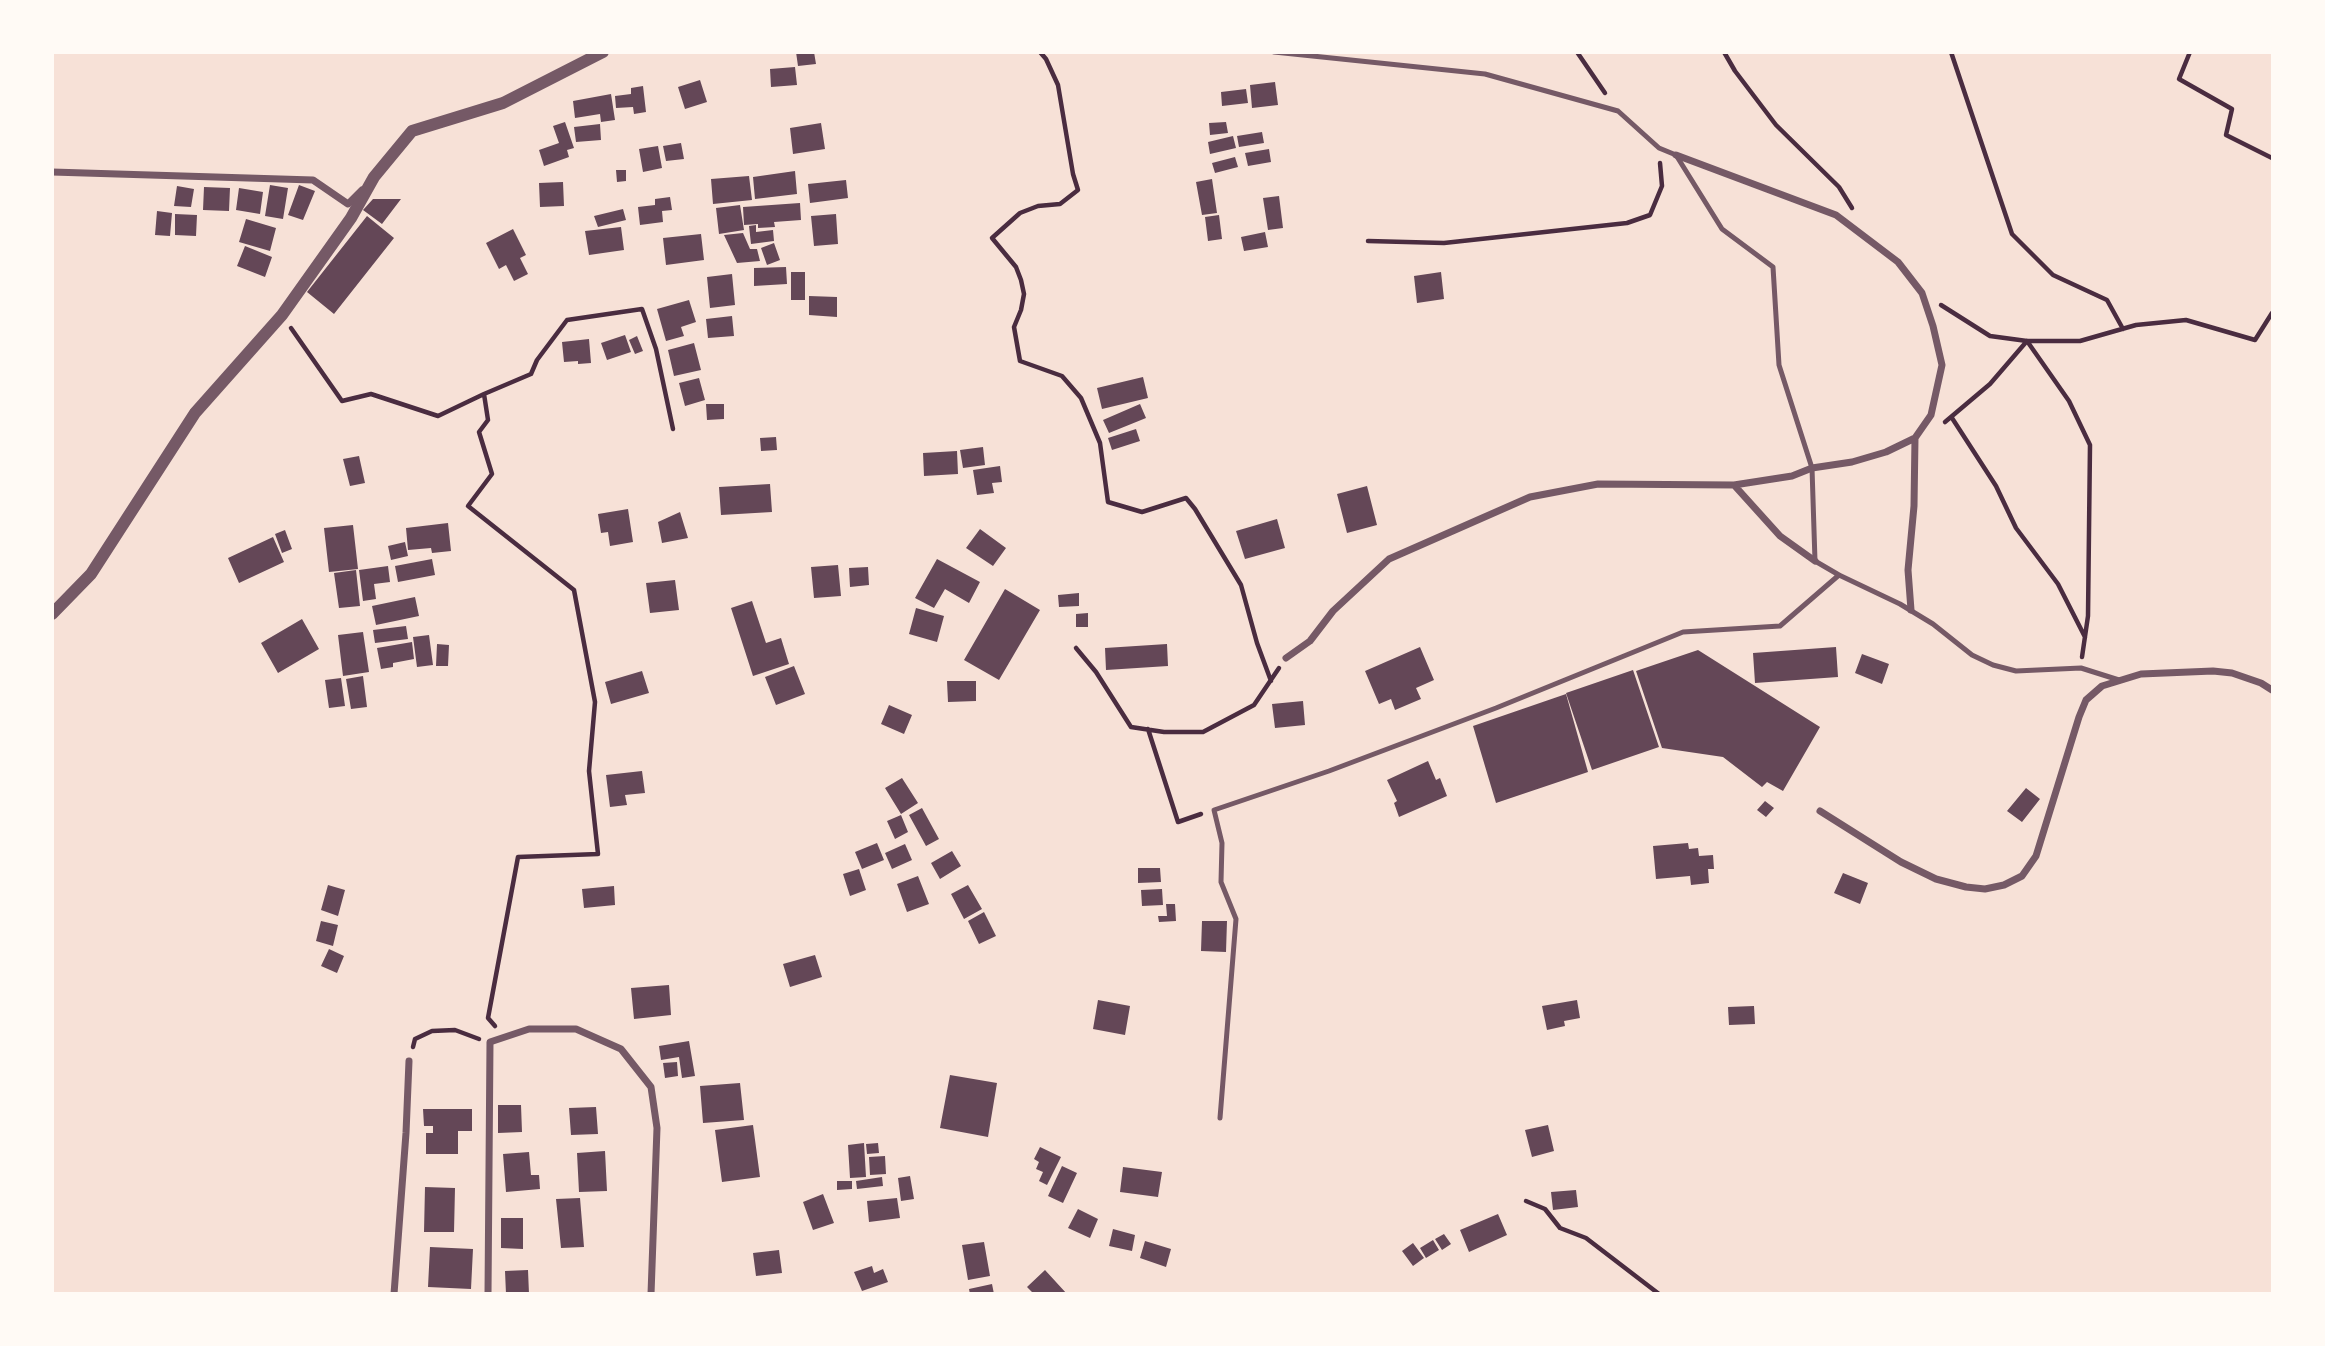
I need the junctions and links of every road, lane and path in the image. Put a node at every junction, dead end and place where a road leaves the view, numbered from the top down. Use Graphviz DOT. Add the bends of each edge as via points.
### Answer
graph roads {
  1 [pos="603,52"];
  2 [pos="1040,52"];
  3 [pos="1275,52"];
  4 [pos="1577,52"];
  5 [pos="1951,52"];
  6 [pos="2190,52"];
  7 [pos="1726,53"];
  8 [pos="1618,111"];
  9 [pos="1659,148"];
  10 [pos="1676,155"];
  11 [pos="2273,158"];
  12 [pos="52,172"];
  13 [pos="374,177"];
  14 [pos="1857,216"];
  15 [pos="1368,241"];
  16 [pos="1923,293"];
  17 [pos="2273,313"];
  18 [pos="282,315"];
  19 [pos="2123,329"];
  20 [pos="2027,341"];
  21 [pos="484,394"];
  22 [pos="1936,394"];
  23 [pos="1952,418"];
  24 [pos="673,429"];
  25 [pos="1915,438"];
  26 [pos="1812,468"];
  27 [pos="1734,485"];
  28 [pos="1815,561"];
  29 [pos="1839,575"];
  30 [pos="1911,610"];
  31 [pos="52,614"];
  32 [pos="2085,637"];
  33 [pos="1076,648"];
  34 [pos="1286,659"];
  35 [pos="2081,668"];
  36 [pos="2119,680"];
  37 [pos="1271,681"];
  38 [pos="2273,690"];
  39 [pos="1148,729"];
  40 [pos="1214,810"];
  41 [pos="1820,811"];
  42 [pos="505,1038"];
  43 [pos="490,1042"];
  44 [pos="409,1062"];
  45 [pos="1220,1118"];
  46 [pos="1527,1201"];
  47 [pos="394,1293"];
  48 [pos="488,1293"];
  49 [pos="651,1293"];
  50 [pos="1659,1293"];
  1 -- 13 [label="street" via="503,103 412,131"];
  2 -- 37 [label="path" via="1058,85 1078,190 1059,204 1020,213 992,237 1021,280 1024,294 1014,327 1020,361 1062,376 1081,398 1100,443 1108,502 1142,512 1186,498 1195,509 1241,585"];
  3 -- 8 [label="lane" via="1485,74"];
  4 -- 8 [label="path"];
  5 -- 19 [label="path" via="2012,234 2053,275 2108,300"];
  6 -- 11 [label="path" via="2179,79 2232,109 2226,135"];
  7 -- 14 [label="path" via="1776,125 1839,187"];
  8 -- 9 [label="lane"];
  9 -- 10 [label="lane"];
  9 -- 15 [label="path" via="1662,186 1650,215 1627,223 1444,243"];
  10 -- 16 [label="street" via="1836,215 1898,262"];
  10 -- 26 [label="lane" via="1722,229 1773,267 1779,365"];
  12 -- 13 [label="street" via="313,180 348,204"];
  13 -- 18 [label="street" via="351,218"];
  16 -- 20 [label="path" via="1990,336"];
  16 -- 22 [label="street" via="1942,365"];
  17 -- 19 [label="path" via="2255,340 2186,320"];
  18 -- 21 [label="path" via="342,401 371,394 438,416"];
  18 -- 31 [label="street" via="195,413 91,574"];
  19 -- 20 [label="path" via="2080,341"];
  20 -- 23 [label="path"];
  20 -- 32 [label="path" via="2069,401 2090,444"];
  21 -- 24 [label="path" via="531,374 567,320 642,309 656,349"];
  21 -- 42 [label="path" via="488,419 479,432 492,474 468,506 574,590 595,702 589,771 598,853 518,857 488,1018"];
  22 -- 23 [label="path"];
  22 -- 25 [label="street" via="1931,415"];
  23 -- 25 [label="path"];
  23 -- 32 [label="path" via="1996,486 2016,528 2059,584"];
  25 -- 26 [label="street" via="1852,462"];
  25 -- 30 [label="street" via="1908,570"];
  26 -- 27 [label="street" via="1792,476"];
  26 -- 28 [label="lane"];
  27 -- 28 [label="street" via="1780,536"];
  27 -- 34 [label="street" via="1598,484 1530,497 1389,559 1333,611 1310,641"];
  28 -- 29 [label="lane"];
  29 -- 30 [label="lane"];
  29 -- 40 [label="lane" via="1780,626 1684,632 1496,708"];
  30 -- 35 [label="lane" via="1993,666 2016,671"];
  32 -- 35 [label="path"];
  33 -- 39 [label="path" via="1130,727"];
  34 -- 37 [label="path"];
  35 -- 36 [label="lane"];
  36 -- 38 [label="street" via="2141,674 2213,671 2232,673"];
  36 -- 41 [label="street" via="2102,686 2086,700 2036,856 2022,876 2004,885 1985,889 1936,879"];
  37 -- 39 [label="path" via="1254,705 1203,732"];
  39 -- 40 [label="path" via="1178,822"];
  40 -- 45 [label="lane" via="1222,843 1221,882 1236,919"];
  42 -- 43 [label="street"];
  42 -- 49 [label="street" via="529,1029 576,1029 621,1049 651,1087 657,1128"];
  43 -- 44 [label="path" via="455,1030 432,1031 415,1039"];
  43 -- 48 [label="street"];
  44 -- 47 [label="street"];
  46 -- 50 [label="path" via="1545,1209 1560,1228 1586,1238"];
}
